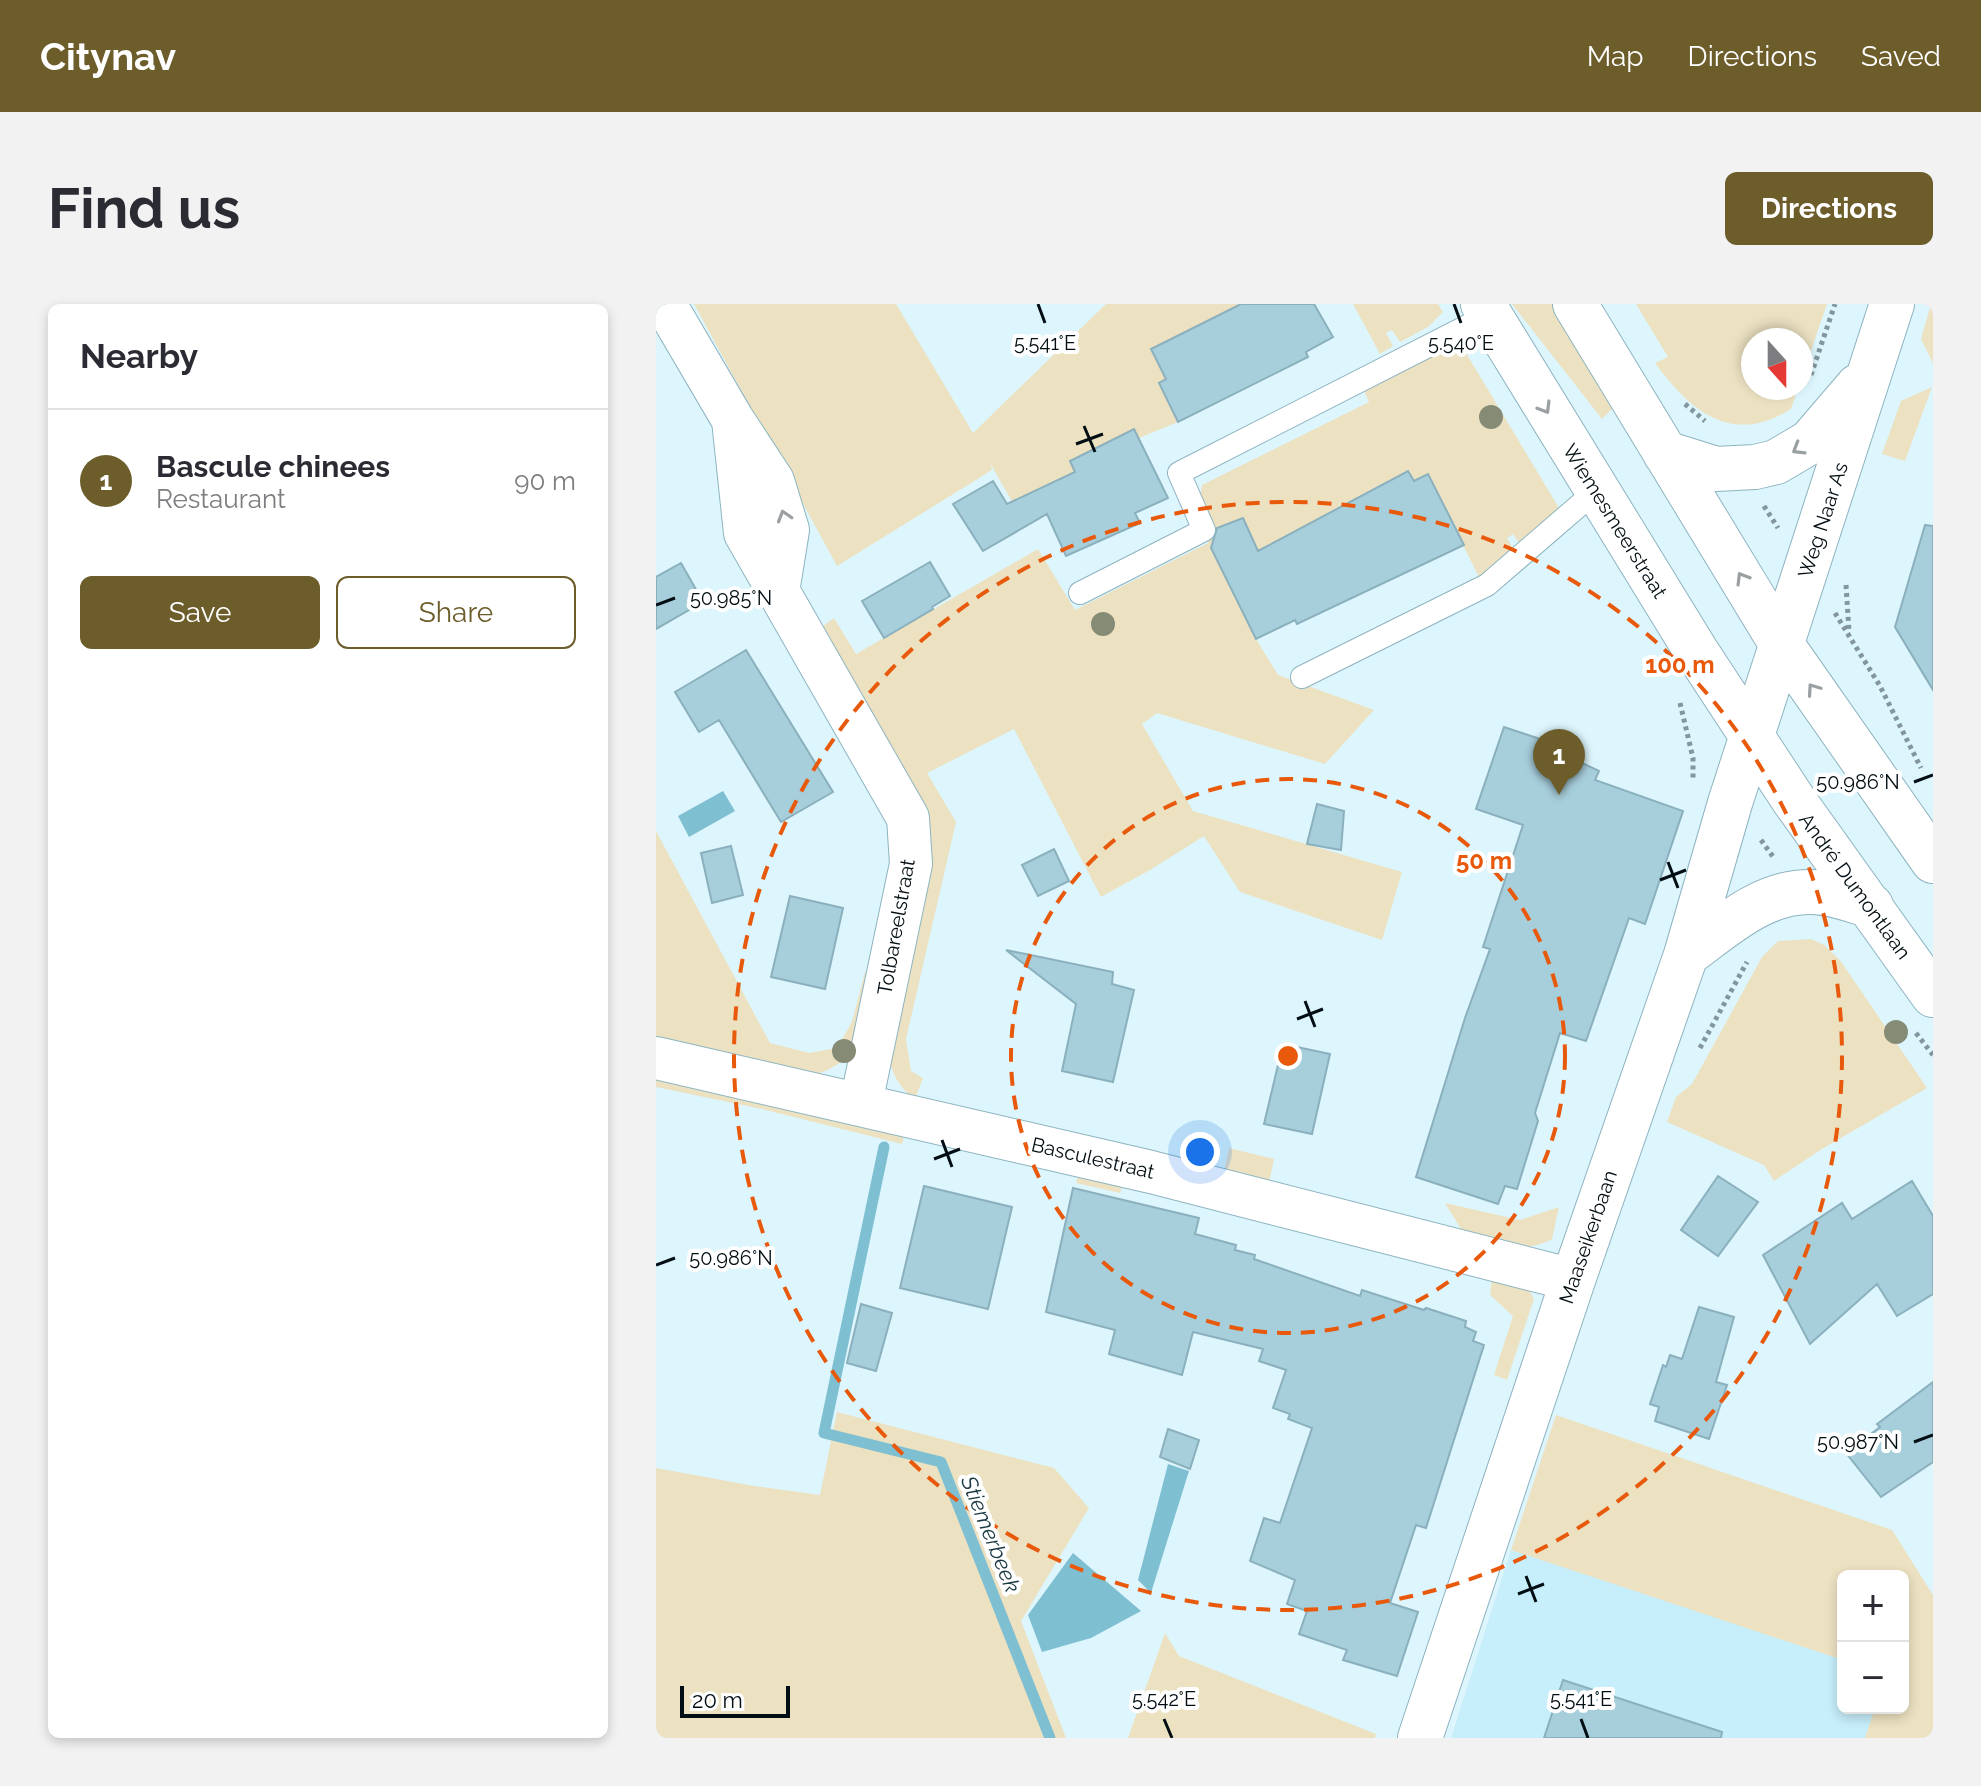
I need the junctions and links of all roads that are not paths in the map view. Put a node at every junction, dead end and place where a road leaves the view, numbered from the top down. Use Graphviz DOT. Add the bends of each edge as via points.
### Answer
graph roads {
  1 [pos="665,304"];
  2 [pos="1575,304"];
  3 [pos="1892,304"];
  4 [pos="1488,310"];
  5 [pos="1870,372"];
  6 [pos="1665,453"];
  7 [pos="1597,490"];
  8 [pos="1080,593"];
  9 [pos="1782,645"];
  10 [pos="1302,677"];
  11 [pos="1752,735"];
  12 [pos="1933,861"];
  13 [pos="1871,906"];
  14 [pos="1686,955"];
  15 [pos="1921,1009"];
  16 [pos="656,1058"];
  17 [pos="861,1103"];
  18 [pos="1573,1280"];
  19 [pos="1420,1738"];
  1 -- 17 [label="street, Tolbareelstraat" via="733,420 745,533 908,818 911,864"];
  2 -- 6 [label="main road"];
  3 -- 5 [label="main road, Weg Naar As"];
  4 -- 7 [label="main road, Wiemesmeerstraat, one-way"];
  4 -- 8 [label="lane" via="1179,473 1204,530"];
  5 -- 6 [label="main road, one-way" via="1810,442 1776,462 1716,469"];
  5 -- 9 [label="main road, Weg Naar As"];
  9 -- 6 [label="main road, one-way"];
  7 -- 10 [label="lane" via="1487,585"];
  7 -- 11 [label="main road, Wiemesmeerstraat"];
  9 -- 11 [label="main road, Weg Naar As"];
  12 -- 9 [label="main road, one-way"];
  11 -- 13 [label="main road, André Dumontlaan"];
  11 -- 14 [label="main road, Maaseikerbaan"];
  13 -- 14 [label="main road" via="1810,892 1762,901"];
  13 -- 15 [label="main road, André Dumontlaan"];
  14 -- 18 [label="main road, Maaseikerbaan"];
  16 -- 17 [label="street, Basculestraat"];
  17 -- 18 [label="street, Basculestraat"];
  18 -- 19 [label="main road, Maaseikerbaan"];
}
